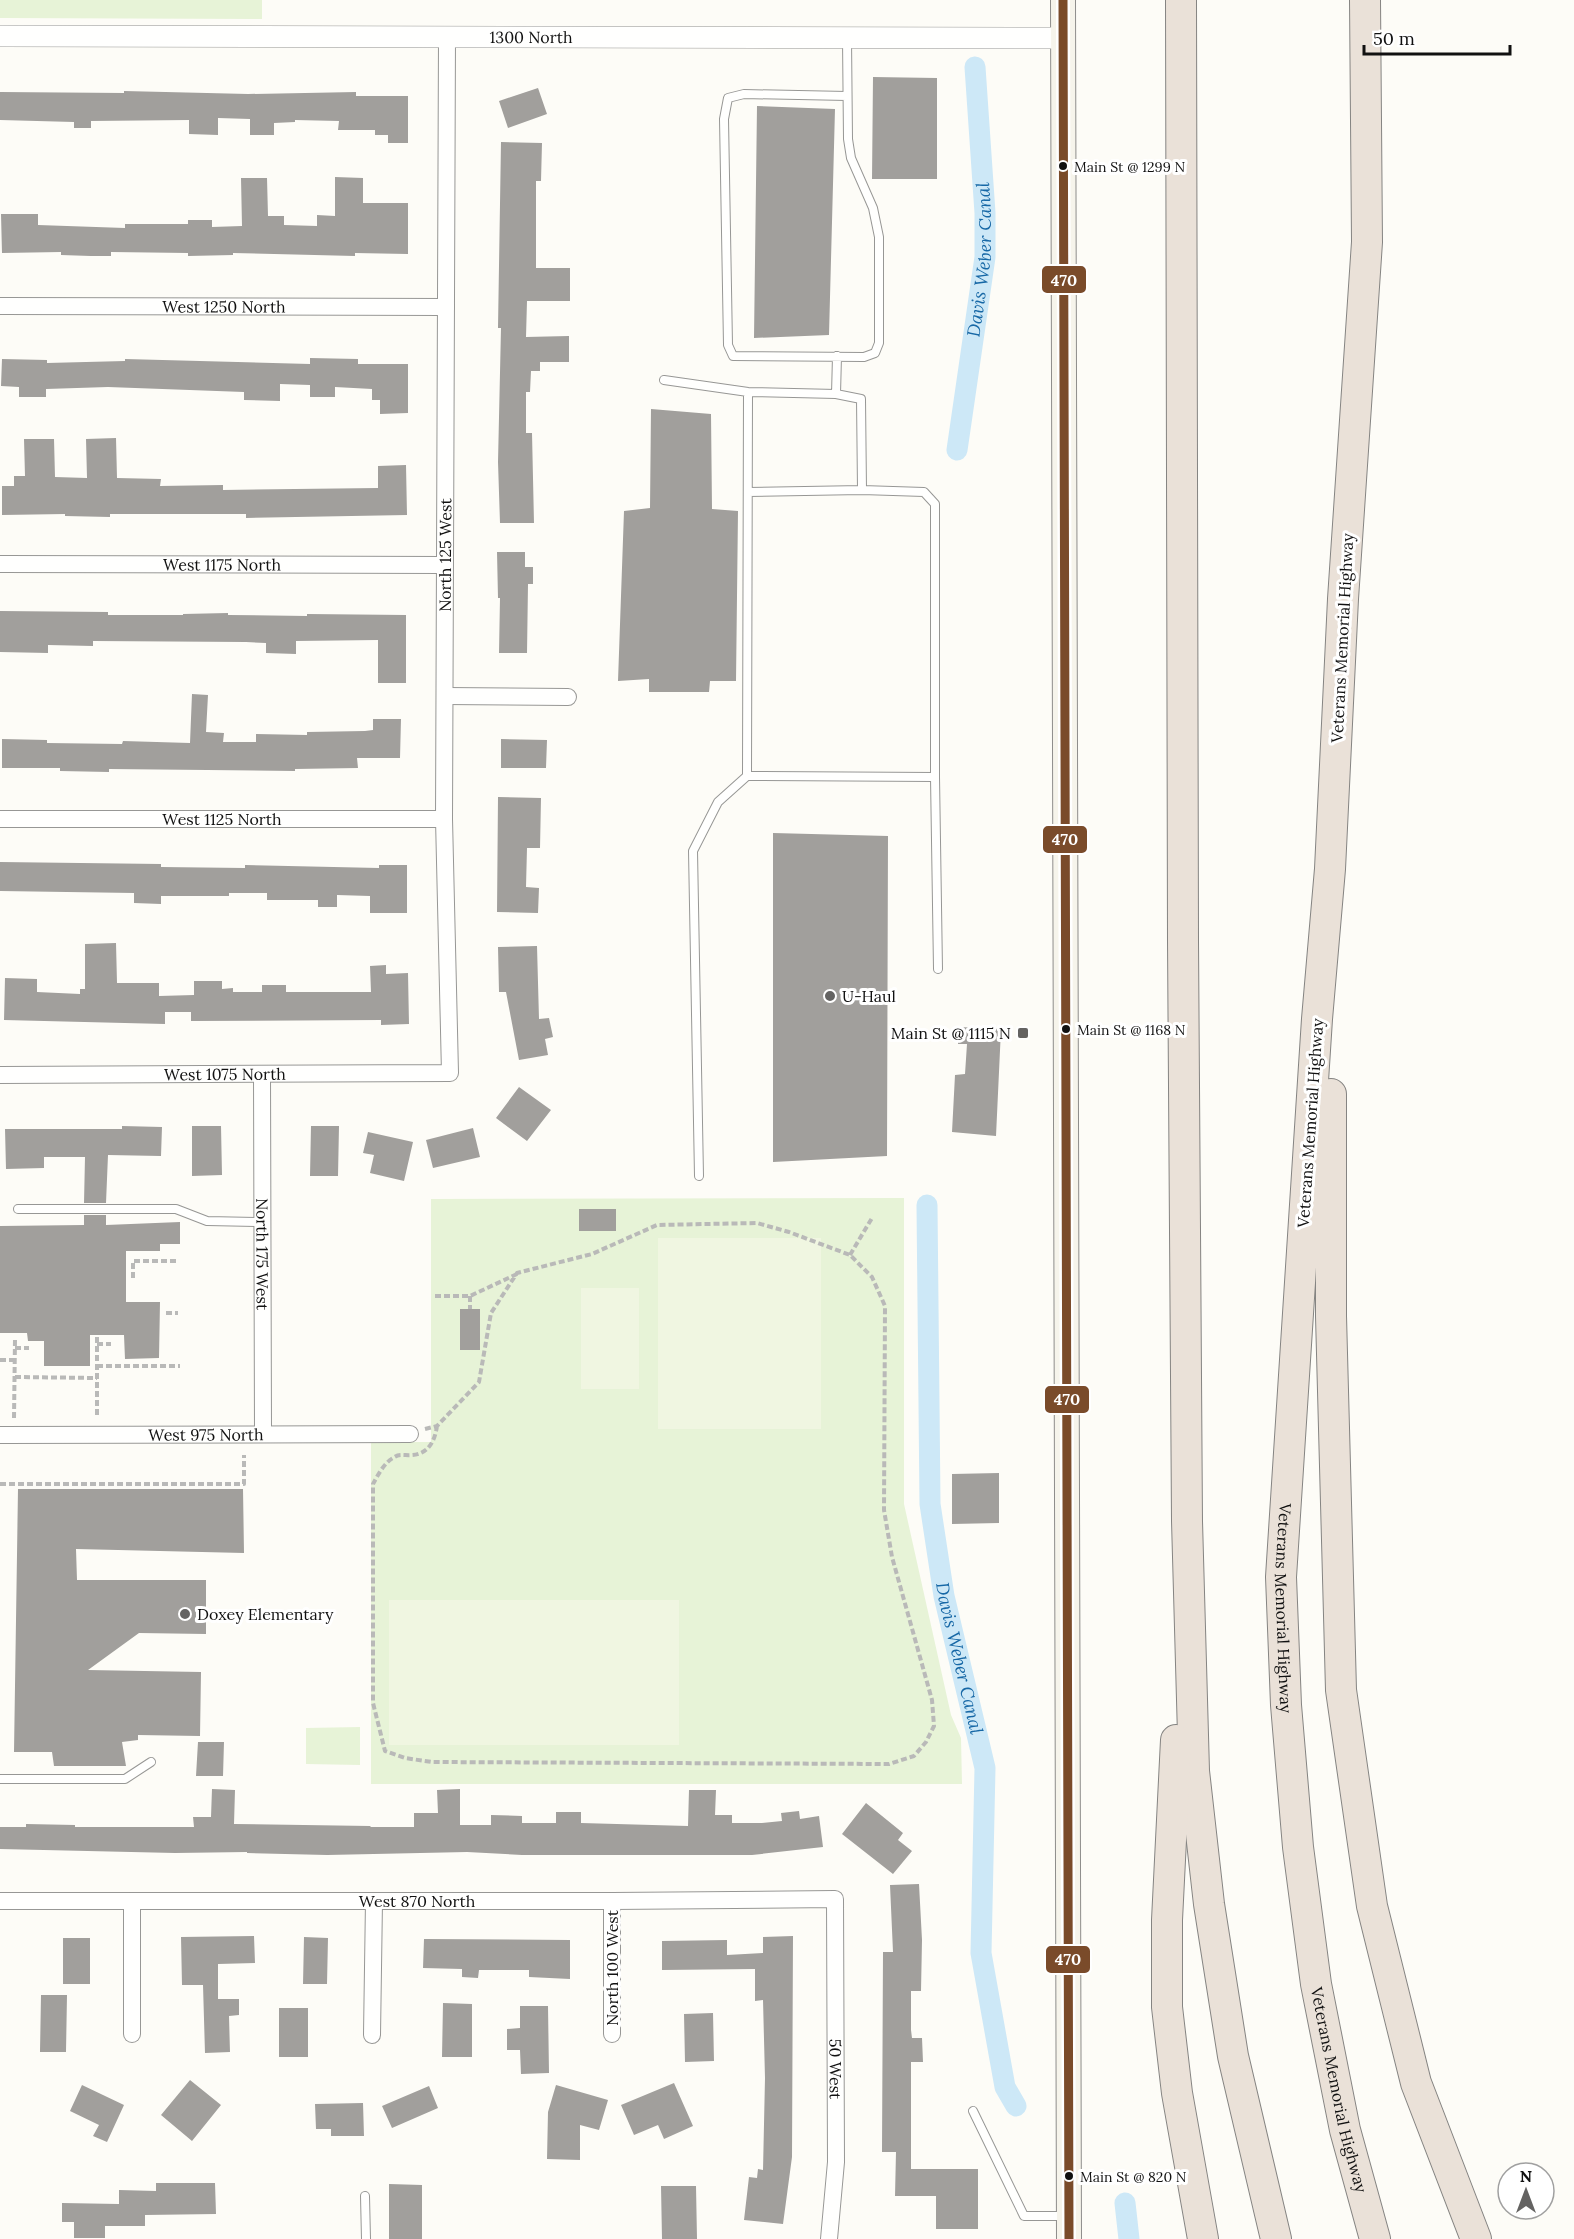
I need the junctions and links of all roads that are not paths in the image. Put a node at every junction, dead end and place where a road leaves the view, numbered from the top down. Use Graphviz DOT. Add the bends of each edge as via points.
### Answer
graph roads {
  1 [pos="1063,0"];
  2 [pos="1181,0"];
  3 [pos="1365,0"];
  4 [pos="0,36"];
  5 [pos="447,37"];
  6 [pos="848,38"];
  7 [pos="1063,38"];
  8 [pos="847,96"];
  9 [pos="0,306"];
  10 [pos="446,307"];
  11 [pos="837,356"];
  12 [pos="664,380"];
  13 [pos="748,392"];
  14 [pos="837,394"];
  15 [pos="862,490"];
  16 [pos="748,492"];
  17 [pos="0,564"];
  18 [pos="444,565"];
  19 [pos="445,696"];
  20 [pos="568,697"];
  21 [pos="747,776"];
  22 [pos="935,777"];
  23 [pos="0,819"];
  24 [pos="444,819"];
  25 [pos="1330,869"];
  26 [pos="938,969"];
  27 [pos="450,1073"];
  28 [pos="262,1074"];
  29 [pos="0,1075"];
  30 [pos="699,1176"];
  31 [pos="18,1209"];
  32 [pos="262,1222"];
  33 [pos="263,1433"];
  34 [pos="410,1434"];
  35 [pos="0,1435"];
  36 [pos="1187,1521"];
  37 [pos="151,1762"];
  38 [pos="0,1779"];
  39 [pos="835,1899"];
  40 [pos="0,1901"];
  41 [pos="132,1901"];
  42 [pos="374,1901"];
  43 [pos="612,1901"];
  44 [pos="132,2034"];
  45 [pos="612,2034"];
  46 [pos="372,2035"];
  47 [pos="973,2111"];
  48 [pos="365,2196"];
  49 [pos="1069,2227"];
  50 [pos="366,2239"];
  51 [pos="829,2239"];
  52 [pos="1203,2239"];
  53 [pos="1276,2239"];
  54 [pos="1375,2239"];
  55 [pos="1476,2239"];
  1 -- 7 [label="main road"];
  2 -- 36 [label="highway"];
  3 -- 25 [label="highway, Veterans Memorial Highway" via="1367,243"];
  4 -- 5 [label="street, 1300 North"];
  5 -- 6 [label="street, 1300 North"];
  5 -- 10 [label="street, North 125 West"];
  6 -- 7 [label="street, 1300 North"];
  6 -- 8 [label="lane"];
  7 -- 49 [label="main road"];
  8 -- 11 [label="lane" via="851,158 873,208 879,237 879,343 875,353 864,357"];
  8 -- 11 [label="lane" via="744,94 728,98 724,119 728,345 733,356"];
  9 -- 10 [label="street, West 1250 North"];
  10 -- 18 [label="street, North 125 West"];
  11 -- 14 [label="lane"];
  12 -- 13 [label="lane"];
  13 -- 14 [label="lane"];
  13 -- 16 [label="lane"];
  14 -- 15 [label="lane" via="861,399"];
  15 -- 16 [label="lane"];
  15 -- 22 [label="lane" via="924,492 935,504"];
  16 -- 21 [label="lane"];
  17 -- 18 [label="street, West 1175 North"];
  18 -- 19 [label="street, North 125 West"];
  19 -- 20 [label="street"];
  19 -- 24 [label="street, North 125 West"];
  21 -- 22 [label="lane"];
  21 -- 30 [label="lane" via="718,802 693,851"];
  22 -- 26 [label="lane"];
  23 -- 24 [label="street, West 1125 North"];
  24 -- 27 [label="street, North 125 West"];
  25 -- 54 [label="highway, Veterans Memorial Highway" via="1281,1576 1297,1835 1316,1984 1345,2130"];
  25 -- 55 [label="highway" via="1331,1316 1341,1690 1372,1906 1416,2083"];
  27 -- 28 [label="street, West 1075 North"];
  28 -- 29 [label="street, West 1075 North"];
  28 -- 32 [label="street, North 175 West"];
  31 -- 32 [label="lane" via="176,1209 207,1221"];
  32 -- 33 [label="street, North 175 West"];
  33 -- 34 [label="street, West 975 North"];
  33 -- 35 [label="street, West 975 North"];
  36 -- 52 [label="highway" via="1167,1920 1167,2007 1177,2093"];
  36 -- 53 [label="highway" via="1194,1771 1209,1904 1233,2056"];
  37 -- 38 [label="lane" via="125,1779"];
  39 -- 43 [label="street, West 870 North"];
  39 -- 51 [label="street, 50 West" via="836,2162"];
  40 -- 41 [label="street, West 870 North"];
  41 -- 42 [label="street, West 870 North"];
  41 -- 44 [label="street"];
  42 -- 43 [label="street, West 870 North"];
  42 -- 46 [label="street"];
  43 -- 45 [label="street, North 100 West"];
  47 -- 49 [label="lane" via="1024,2216"];
  48 -- 50 [label="lane"];
}
